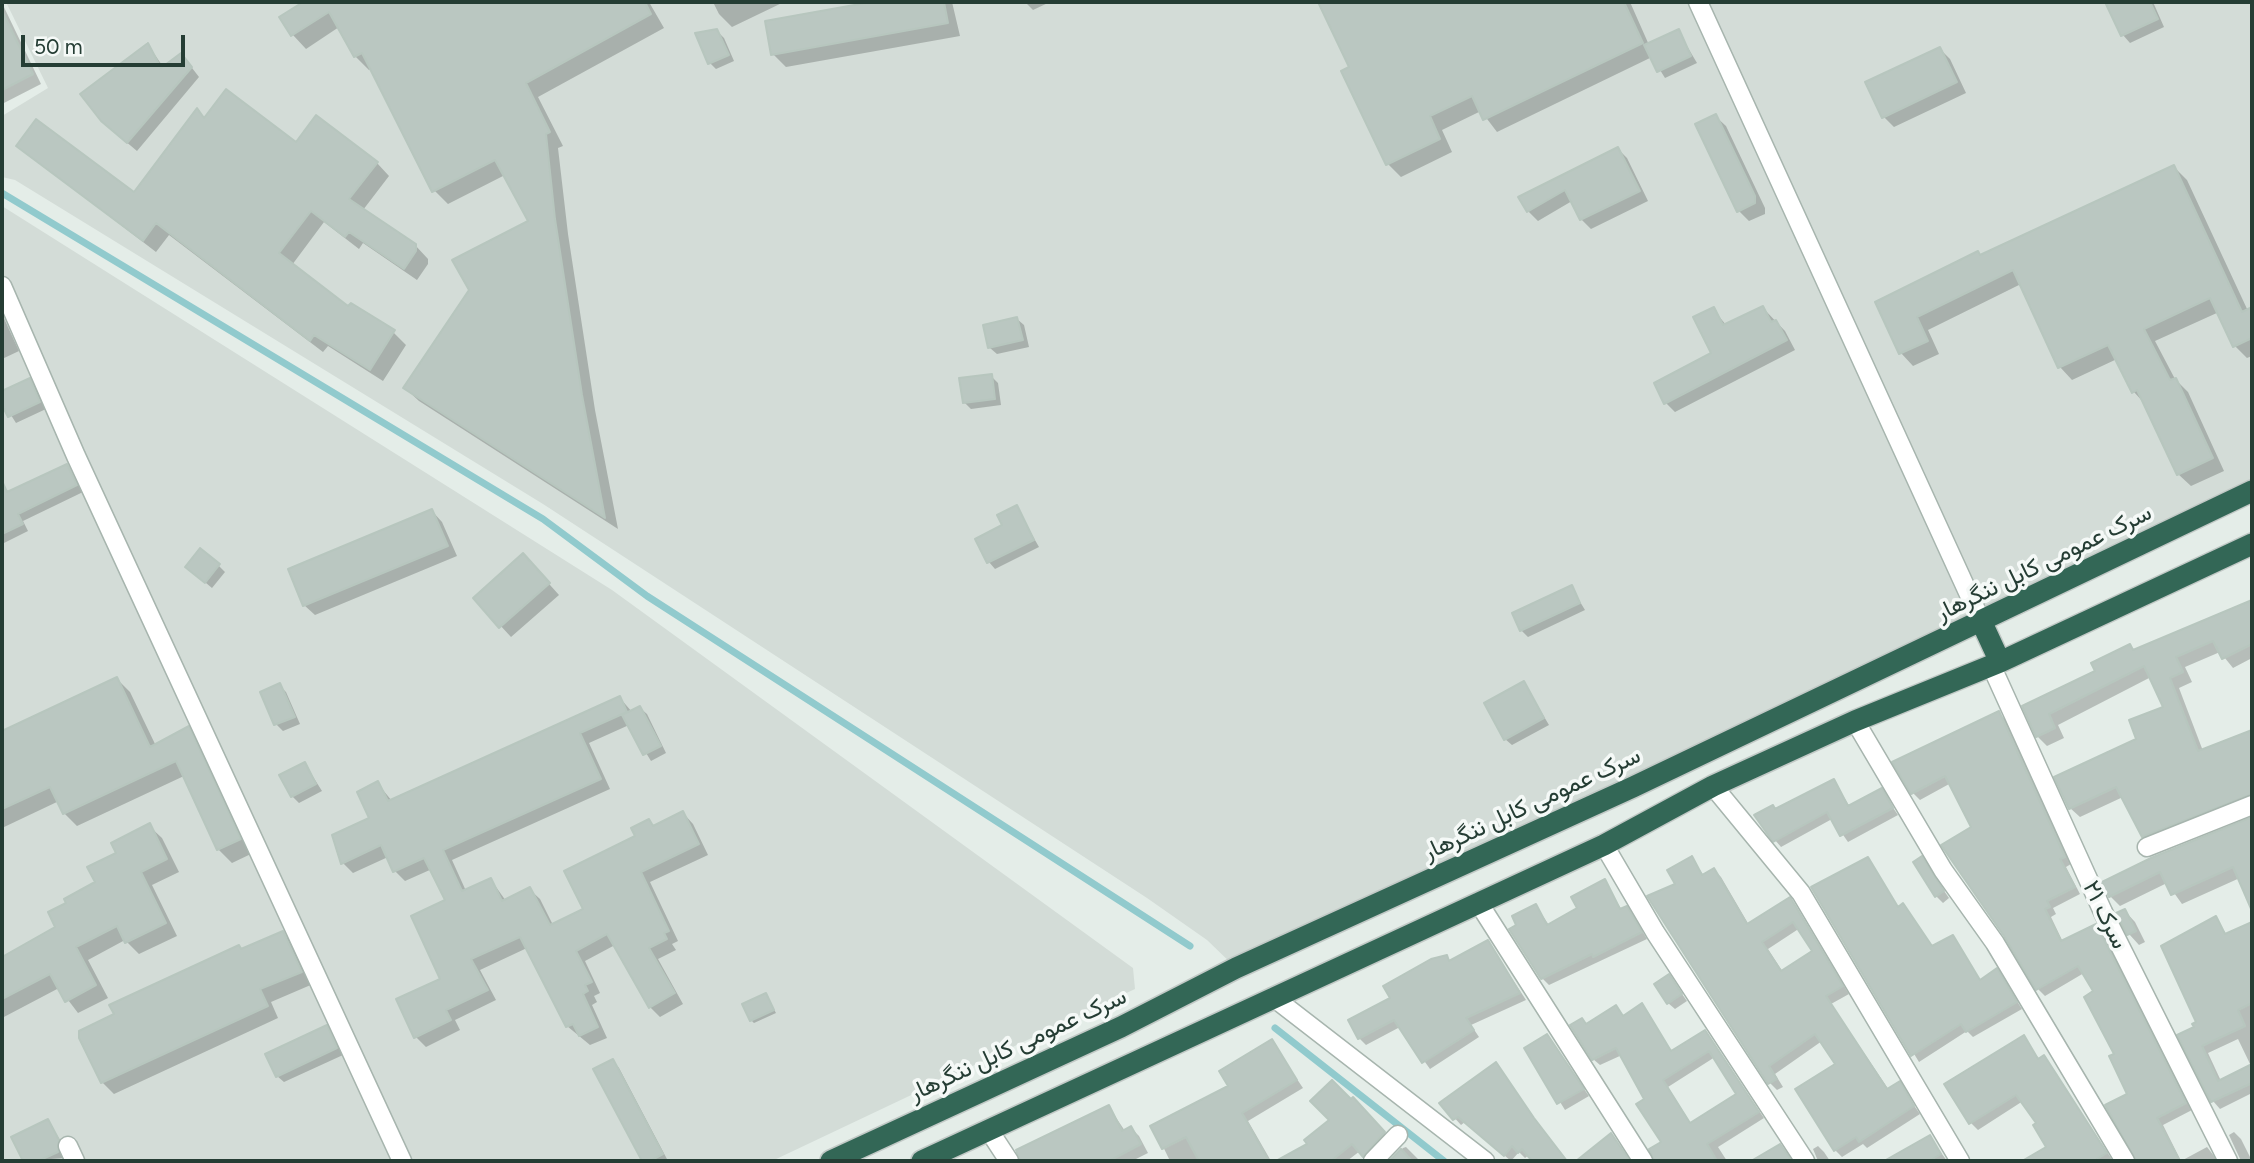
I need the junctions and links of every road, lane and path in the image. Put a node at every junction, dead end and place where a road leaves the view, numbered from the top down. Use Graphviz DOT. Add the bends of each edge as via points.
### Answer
graph roads {
  1 [pos="1698,2"];
  2 [pos="2,286"];
  3 [pos="2252,491"];
  4 [pos="2252,544"];
  5 [pos="1982,623"];
  6 [pos="1996,664"];
  7 [pos="1855,721"];
  8 [pos="1713,786"];
  9 [pos="2252,805"];
  10 [pos="1604,845"];
  11 [pos="2147,846"];
  12 [pos="1478,902"];
  13 [pos="1273,997"];
  14 [pos="990,1132"];
  15 [pos="1398,1135"];
  16 [pos="928,1160"];
  17 [pos="402,1161"];
  18 [pos="831,1161"];
  19 [pos="1009,1161"];
  20 [pos="1373,1161"];
  21 [pos="1485,1161"];
  22 [pos="1643,1161"];
  23 [pos="1805,1161"];
  24 [pos="1960,1161"];
  25 [pos="2125,1161"];
  26 [pos="2228,1161"];
  1 -- 5 [label="street"];
  2 -- 17 [label="street"];
  3 -- 5 [label="highway, سرک عمومی کابل ننگرهار"];
  4 -- 6 [label="highway"];
  5 -- 6 [label="highway"];
  5 -- 18 [label="highway, سرک عمومی کابل ننگرهار"];
  6 -- 7 [label="highway"];
  6 -- 26 [label="street, سرک ۲۱" via="2103,912"];
  7 -- 8 [label="highway"];
  7 -- 25 [label="street"];
  8 -- 10 [label="highway"];
  8 -- 24 [label="street" via="1801,894"];
  9 -- 11 [label="street"];
  10 -- 12 [label="highway"];
  10 -- 23 [label="street" via="1655,932"];
  12 -- 13 [label="highway"];
  12 -- 22 [label="street"];
  13 -- 14 [label="highway"];
  13 -- 21 [label="street"];
  14 -- 16 [label="highway"];
  14 -- 19 [label="street"];
  15 -- 20 [label="street"];
}
